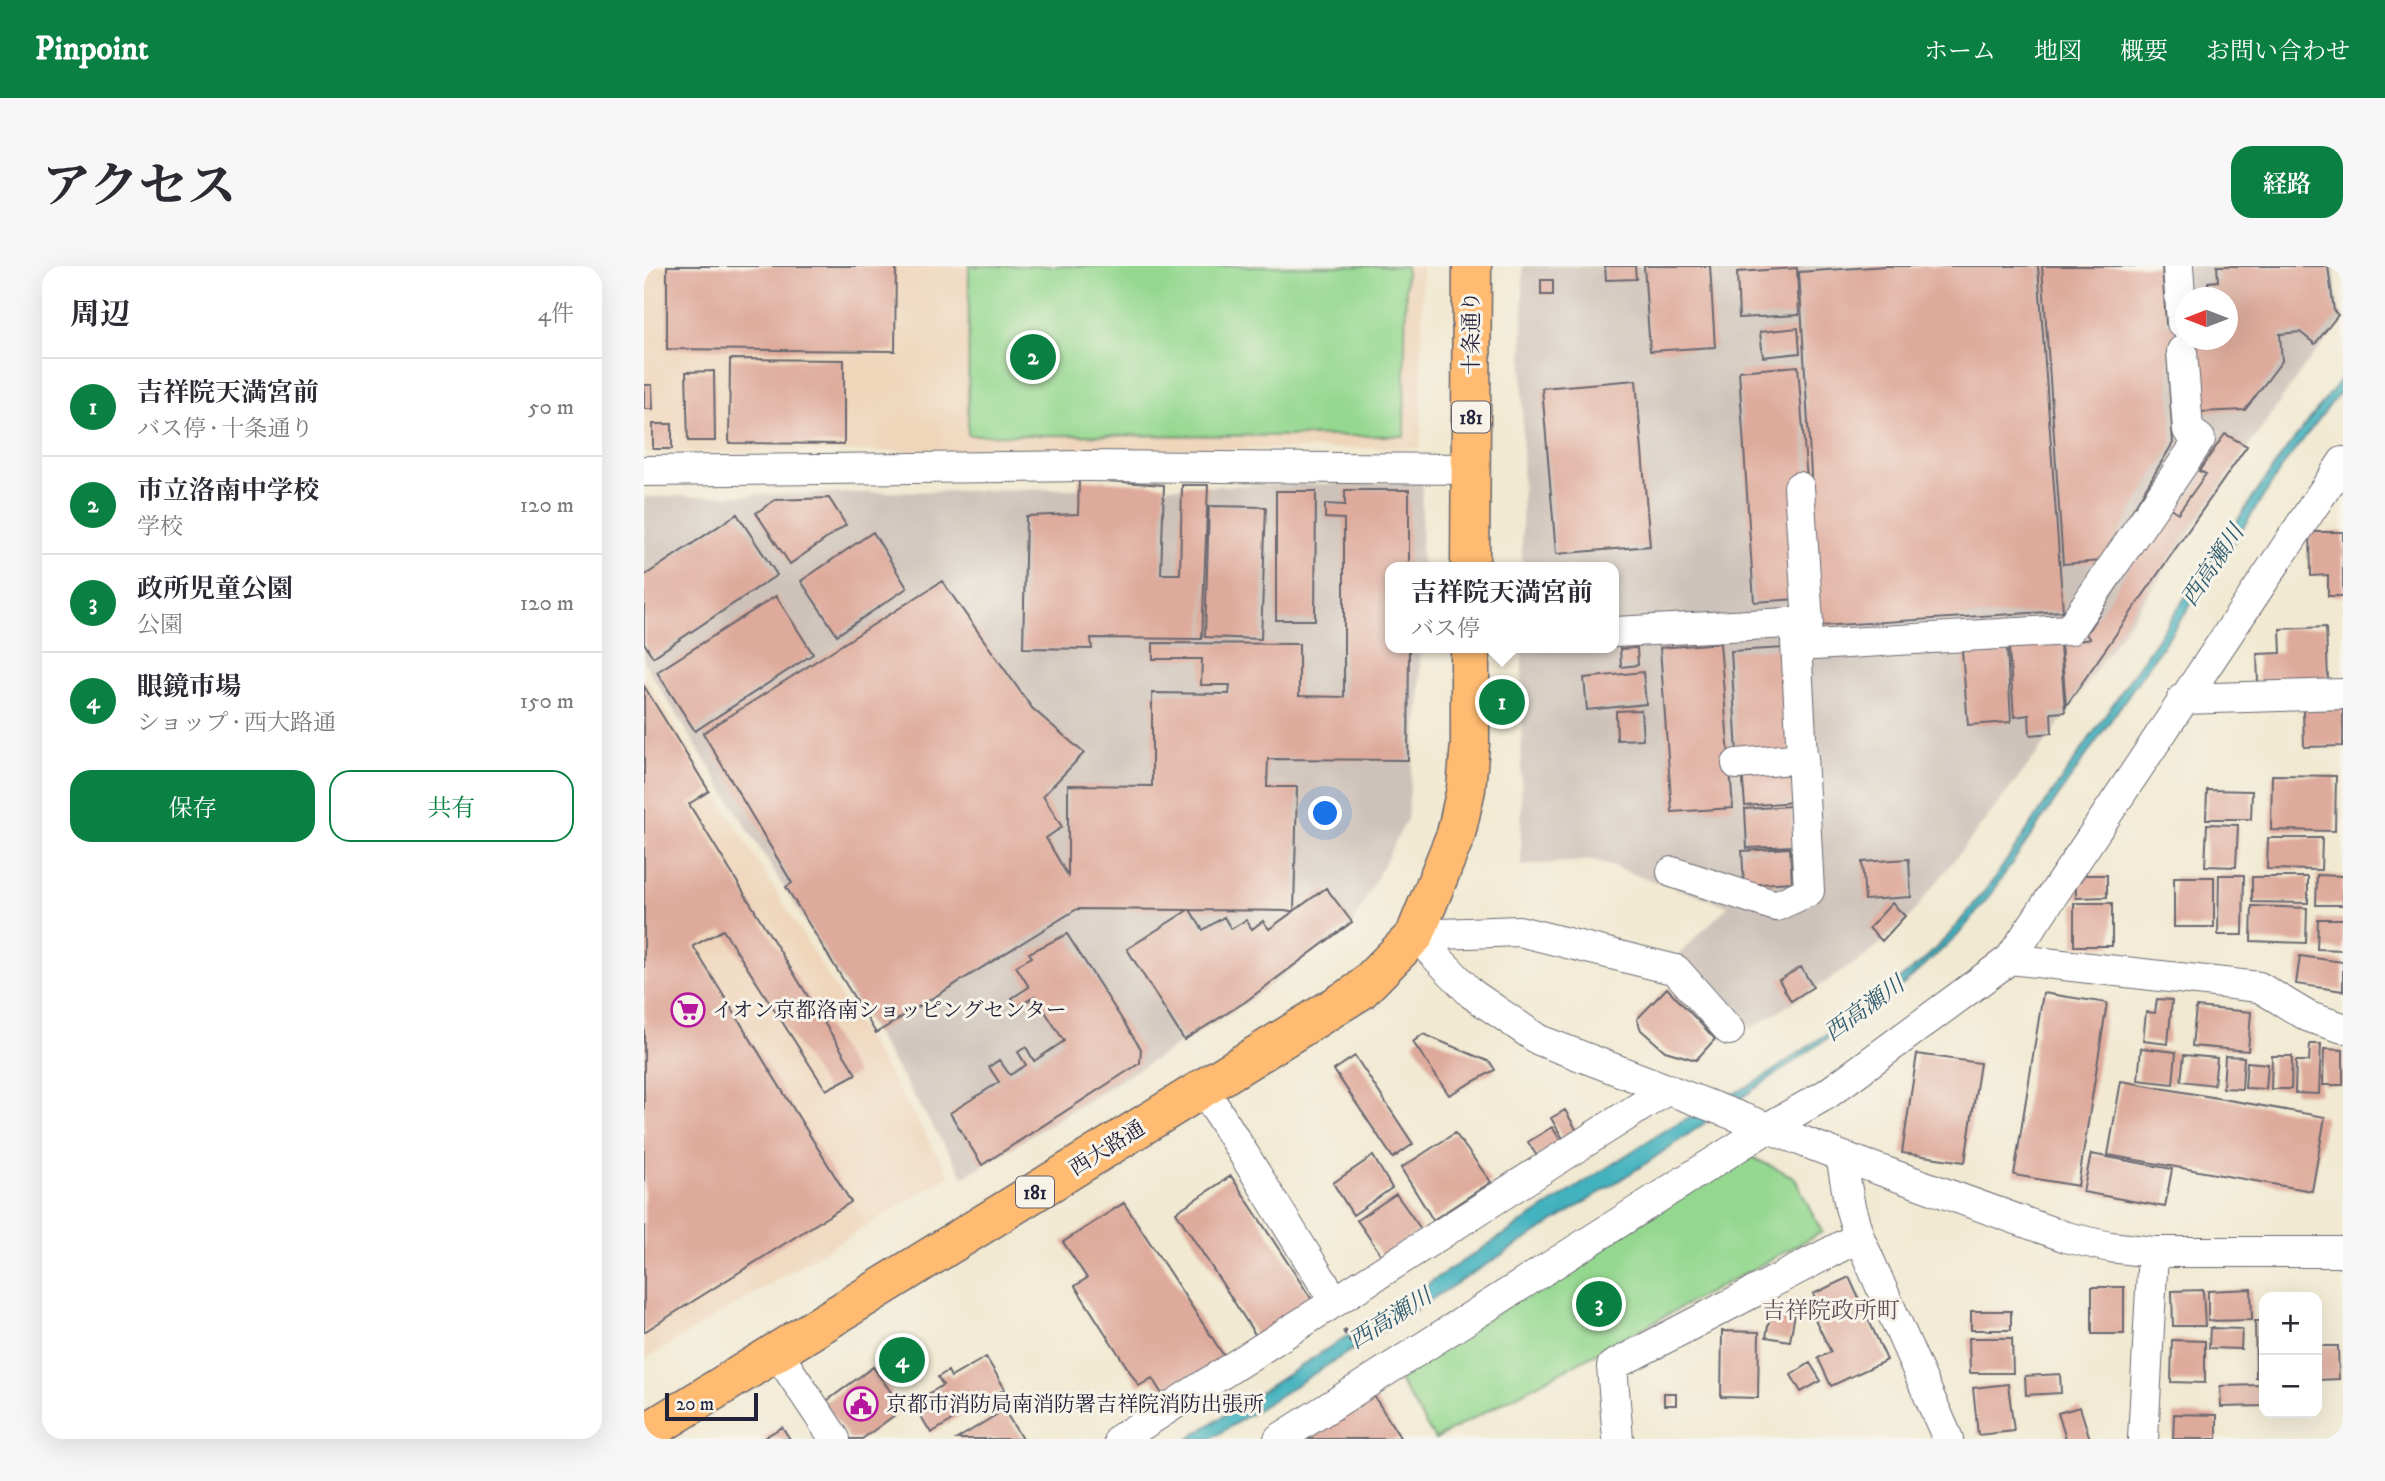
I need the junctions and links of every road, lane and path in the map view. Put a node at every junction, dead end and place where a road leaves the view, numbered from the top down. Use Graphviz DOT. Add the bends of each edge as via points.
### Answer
graph roads {
  1 [pos="1472,266"];
  2 [pos="2178,266"];
  3 [pos="2343,462"];
  4 [pos="1470,468"];
  5 [pos="644,471"];
  6 [pos="1799,487"];
  7 [pos="1470,562"];
  8 [pos="1619,632"];
  9 [pos="1796,635"];
  10 [pos="1470,653"];
  11 [pos="2343,694"];
  12 [pos="2182,699"];
  13 [pos="1803,758"];
  14 [pos="1737,764"];
  15 [pos="1672,872"];
  16 [pos="1415,936"];
  17 [pos="2010,959"];
  18 [pos="2343,1028"];
  19 [pos="1729,1030"];
  20 [pos="1203,1088"];
  21 [pos="1674,1091"];
  22 [pos="1763,1125"];
  23 [pos="1842,1156"];
  24 [pos="1859,1237"];
  25 [pos="2153,1252"];
  26 [pos="2343,1252"];
  27 [pos="1338,1314"];
  28 [pos="776,1351"];
  29 [pos="1363,1361"];
  30 [pos="644,1433"];
  31 [pos="835,1439"];
  32 [pos="1120,1439"];
  33 [pos="1279,1439"];
  34 [pos="1618,1439"];
  35 [pos="1948,1439"];
  36 [pos="2143,1439"];
  1 -- 4 [label="main road, 十条通り / 181"];
  2 -- 9 [label="street" via="2188,430 2200,439 2069,630"];
  3 -- 12 [label="street"];
  4 -- 5 [label="street"];
  4 -- 7 [label="main road, 十条通り / 181"];
  6 -- 9 [label="street" via="1808,622"];
  8 -- 9 [label="street"];
  9 -- 13 [label="street"];
  10 -- 16 [label="main road, 181" via="1466,789 1457,834"];
  11 -- 12 [label="street"];
  12 -- 17 [label="street"];
  13 -- 14 [label="street"];
  13 -- 15 [label="street" via="1809,891 1776,906"];
  16 -- 19 [label="street" via="1519,931 1676,970"];
  16 -- 20 [label="main road, 西大路通 / 181" via="1360,990"];
  16 -- 21 [label="street" via="1472,994 1539,1040"];
  17 -- 18 [label="street" via="2259,987 2309,1017"];
  17 -- 22 [label="street" via="1827,1094"];
  20 -- 27 [label="street"];
  20 -- 28 [label="main road, 西大路通 / 181"];
  21 -- 22 [label="street"];
  21 -- 27 [label="street"];
  22 -- 23 [label="street"];
  22 -- 33 [label="street"];
  23 -- 24 [label="street"];
  23 -- 25 [label="street" via="2066,1237"];
  24 -- 34 [label="street" via="1612,1366"];
  24 -- 35 [label="street"];
  25 -- 26 [label="street"];
  25 -- 36 [label="street"];
  27 -- 29 [label="path"];
  27 -- 32 [label="street"];
  28 -- 30 [label="main road, 西大路通 / 181"];
  28 -- 31 [label="street"];
}
